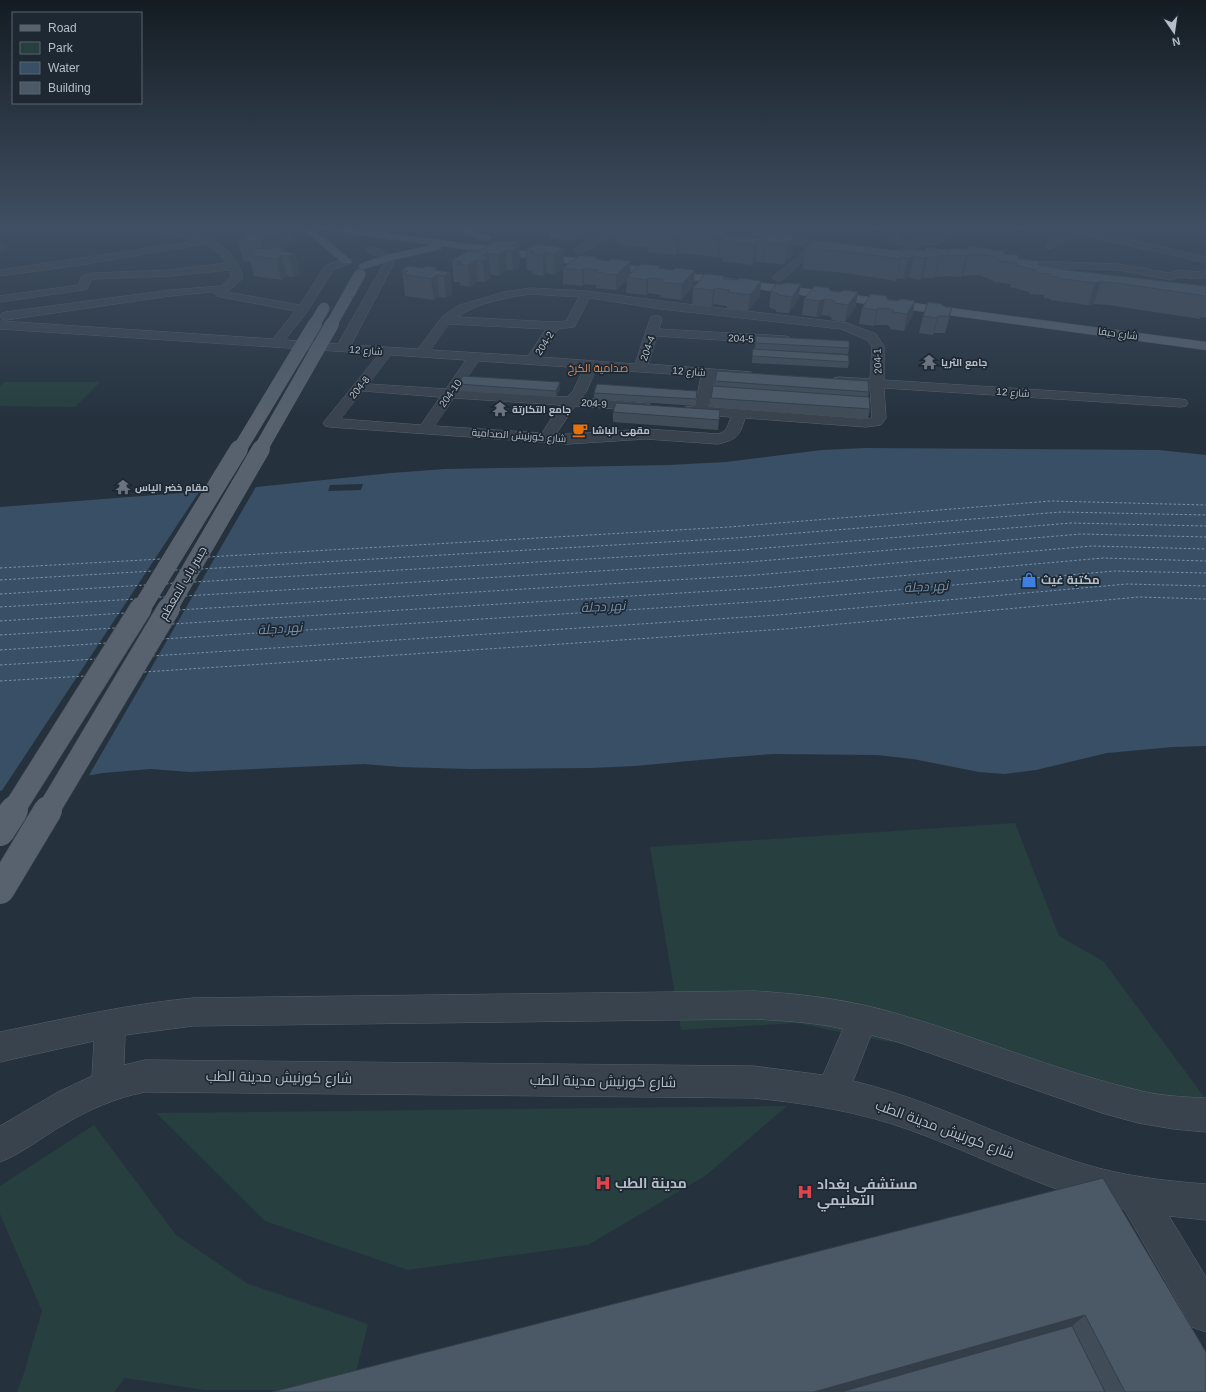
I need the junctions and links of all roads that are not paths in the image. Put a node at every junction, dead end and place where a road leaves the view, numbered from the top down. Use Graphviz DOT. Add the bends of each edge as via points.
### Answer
graph roads {
  1 [pos="69,290"];
  2 [pos="62,291"];
  3 [pos="186,291"];
  4 [pos="221,291"];
  5 [pos="315,291"];
  6 [pos="339,291"];
  7 [pos="343,291"];
  8 [pos="374,291"];
  9 [pos="830,291"];
  10 [pos="880,291"];
  11 [pos="586,294"];
  12 [pos="928,297"];
  13 [pos="0,299"];
  14 [pos="661,305"];
  15 [pos="65,307"];
  16 [pos="303,309"];
  17 [pos="0,317"];
  18 [pos="446,320"];
  19 [pos="0,325"];
  20 [pos="554,326"];
  21 [pos="652,332"];
  22 [pos="1151,332"];
  23 [pos="1206,335"];
  24 [pos="799,341"];
  25 [pos="276,344"];
  26 [pos="854,344"];
  27 [pos="878,346"];
  28 [pos="1206,346"];
  29 [pos="342,348"];
  30 [pos="388,352"];
  31 [pos="421,354"];
  32 [pos="475,357"];
  33 [pos="532,361"];
  34 [pos="592,365"];
  35 [pos="640,368"];
  36 [pos="709,372"];
  37 [pos="756,376"];
  38 [pos="824,380"];
  39 [pos="877,383"];
  40 [pos="359,387"];
  41 [pos="450,393"];
  42 [pos="572,402"];
  43 [pos="1181,403"];
  44 [pos="655,408"];
  45 [pos="678,409"];
  46 [pos="700,411"];
  47 [pos="740,414"];
  48 [pos="330,422"];
  49 [pos="425,429"];
  50 [pos="546,438"];
  51 [pos="0,832"];
  52 [pos="0,890"];
  53 [pos="862,1019"];
  54 [pos="110,1023"];
  55 [pos="0,1047"];
  56 [pos="108,1084"];
  57 [pos="832,1093"];
  58 [pos="1206,1115"];
  59 [pos="0,1146"];
  60 [pos="1135,1194"];
  61 [pos="1206,1202"];
  62 [pos="1206,1313"];
  1 -- 15 [label="street"];
  2 -- 13 [label="street"];
  3 -- 15 [label="street"];
  4 -- 16 [label="street" via="221,294"];
  5 -- 16 [label="street"];
  6 -- 51 [label="main road, جسر باب المعظم, bridge"];
  7 -- 52 [label="main road, جسر باب المعظم, bridge" via="301,378 118,697"];
  8 -- 29 [label="street"];
  9 -- 22 [label="main road, شارع حيفا"];
  10 -- 12 [label="main road"];
  11 -- 14 [label="street, 204-1"];
  11 -- 18 [label="street, 204-1" via="530,291 508,294 461,309"];
  11 -- 20 [label="street, 204-2" via="570,324"];
  14 -- 21 [label="street, 204-4"];
  14 -- 27 [label="street, 204-1" via="843,326 872,337"];
  15 -- 17 [label="street"];
  16 -- 25 [label="street"];
  18 -- 20 [label="street"];
  18 -- 31 [label="street, 204-1"];
  19 -- 25 [label="street, شارع 12"];
  20 -- 33 [label="street, 204-2"];
  21 -- 24 [label="street, 204-5"];
  21 -- 35 [label="street, 204-4"];
  22 -- 23 [label="main road, شارع حيفا"];
  22 -- 28 [label="main road, شارع حيفا"];
  25 -- 29 [label="street, شارع 12"];
  26 -- 27 [label="street"];
  27 -- 39 [label="street, 204-1"];
  29 -- 30 [label="street, شارع 12"];
  30 -- 31 [label="street, شارع 12"];
  30 -- 40 [label="street, 204-8"];
  31 -- 32 [label="street, شارع 12"];
  32 -- 33 [label="street, شارع 12"];
  32 -- 41 [label="street, 204-10"];
  33 -- 34 [label="street, شارع 12"];
  34 -- 35 [label="street, شارع 12"];
  34 -- 42 [label="street" via="580,392"];
  35 -- 36 [label="street, شارع 12"];
  36 -- 37 [label="street, شارع 12"];
  36 -- 46 [label="street"];
  38 -- 39 [label="street, شارع 12"];
  39 -- 43 [label="street, شارع 12"];
  39 -- 47 [label="street, 204-1" via="880,418 876,422"];
  40 -- 41 [label="street, 204-9"];
  40 -- 48 [label="street, 204-8"];
  41 -- 42 [label="street, 204-9"];
  41 -- 49 [label="street, 204-10"];
  42 -- 44 [label="street, 204-9"];
  42 -- 50 [label="street"];
  45 -- 46 [label="street"];
  46 -- 47 [label="street"];
  47 -- 50 [label="street, شارع كورنيش الصدامية" via="732,435 727,438 646,434"];
  48 -- 49 [label="street, شارع كورنيش الصدامية"];
  49 -- 50 [label="street, شارع كورنيش الصدامية"];
  53 -- 54 [label="street" via="826,1011 755,1005 193,1012"];
  53 -- 57 [label="street"];
  53 -- 58 [label="street" via="898,1028 1102,1097 1138,1107"];
  54 -- 55 [label="street"];
  54 -- 56 [label="street"];
  56 -- 57 [label="street, شارع كورنيش مدينة الطب" via="156,1076 752,1082"];
  56 -- 59 [label="street, شارع كورنيش مدينة الطب" via="83,1095"];
  57 -- 60 [label="street, شارع كورنيش مدينة الطب" via="884,1106 1084,1181"];
  60 -- 61 [label="street, شارع كورنيش مدينة الطب"];
  60 -- 62 [label="street"];
}
